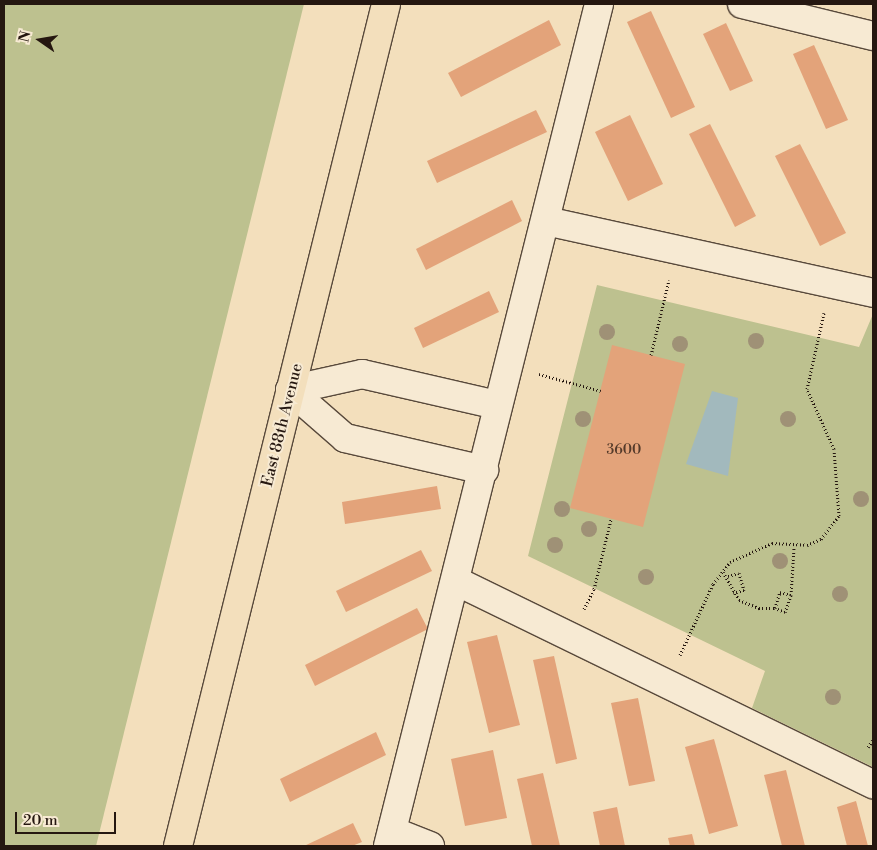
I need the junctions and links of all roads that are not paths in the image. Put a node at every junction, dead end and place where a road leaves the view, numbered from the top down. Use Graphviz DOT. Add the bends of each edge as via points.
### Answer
graph roads {
  1 [pos="386,4"];
  2 [pos="600,4"];
  3 [pos="742,4"];
  4 [pos="873,36"];
  5 [pos="546,222"];
  6 [pos="873,293"];
  7 [pos="290,390"];
  8 [pos="497,405"];
  9 [pos="484,470"];
  10 [pos="456,581"];
  11 [pos="873,784"];
  12 [pos="390,839"];
  13 [pos="178,846"];
  14 [pos="430,846"];
  1 -- 7 [label="main road, East 88th Avenue"];
  2 -- 5 [label="street"];
  3 -- 4 [label="street"];
  5 -- 6 [label="street"];
  5 -- 8 [label="street"];
  7 -- 8 [label="street" via="362,374"];
  7 -- 9 [label="street" via="345,438"];
  7 -- 13 [label="main road, East 88th Avenue"];
  8 -- 9 [label="street"];
  9 -- 10 [label="street"];
  10 -- 11 [label="street"];
  10 -- 12 [label="street"];
  12 -- 14 [label="street"];
}
